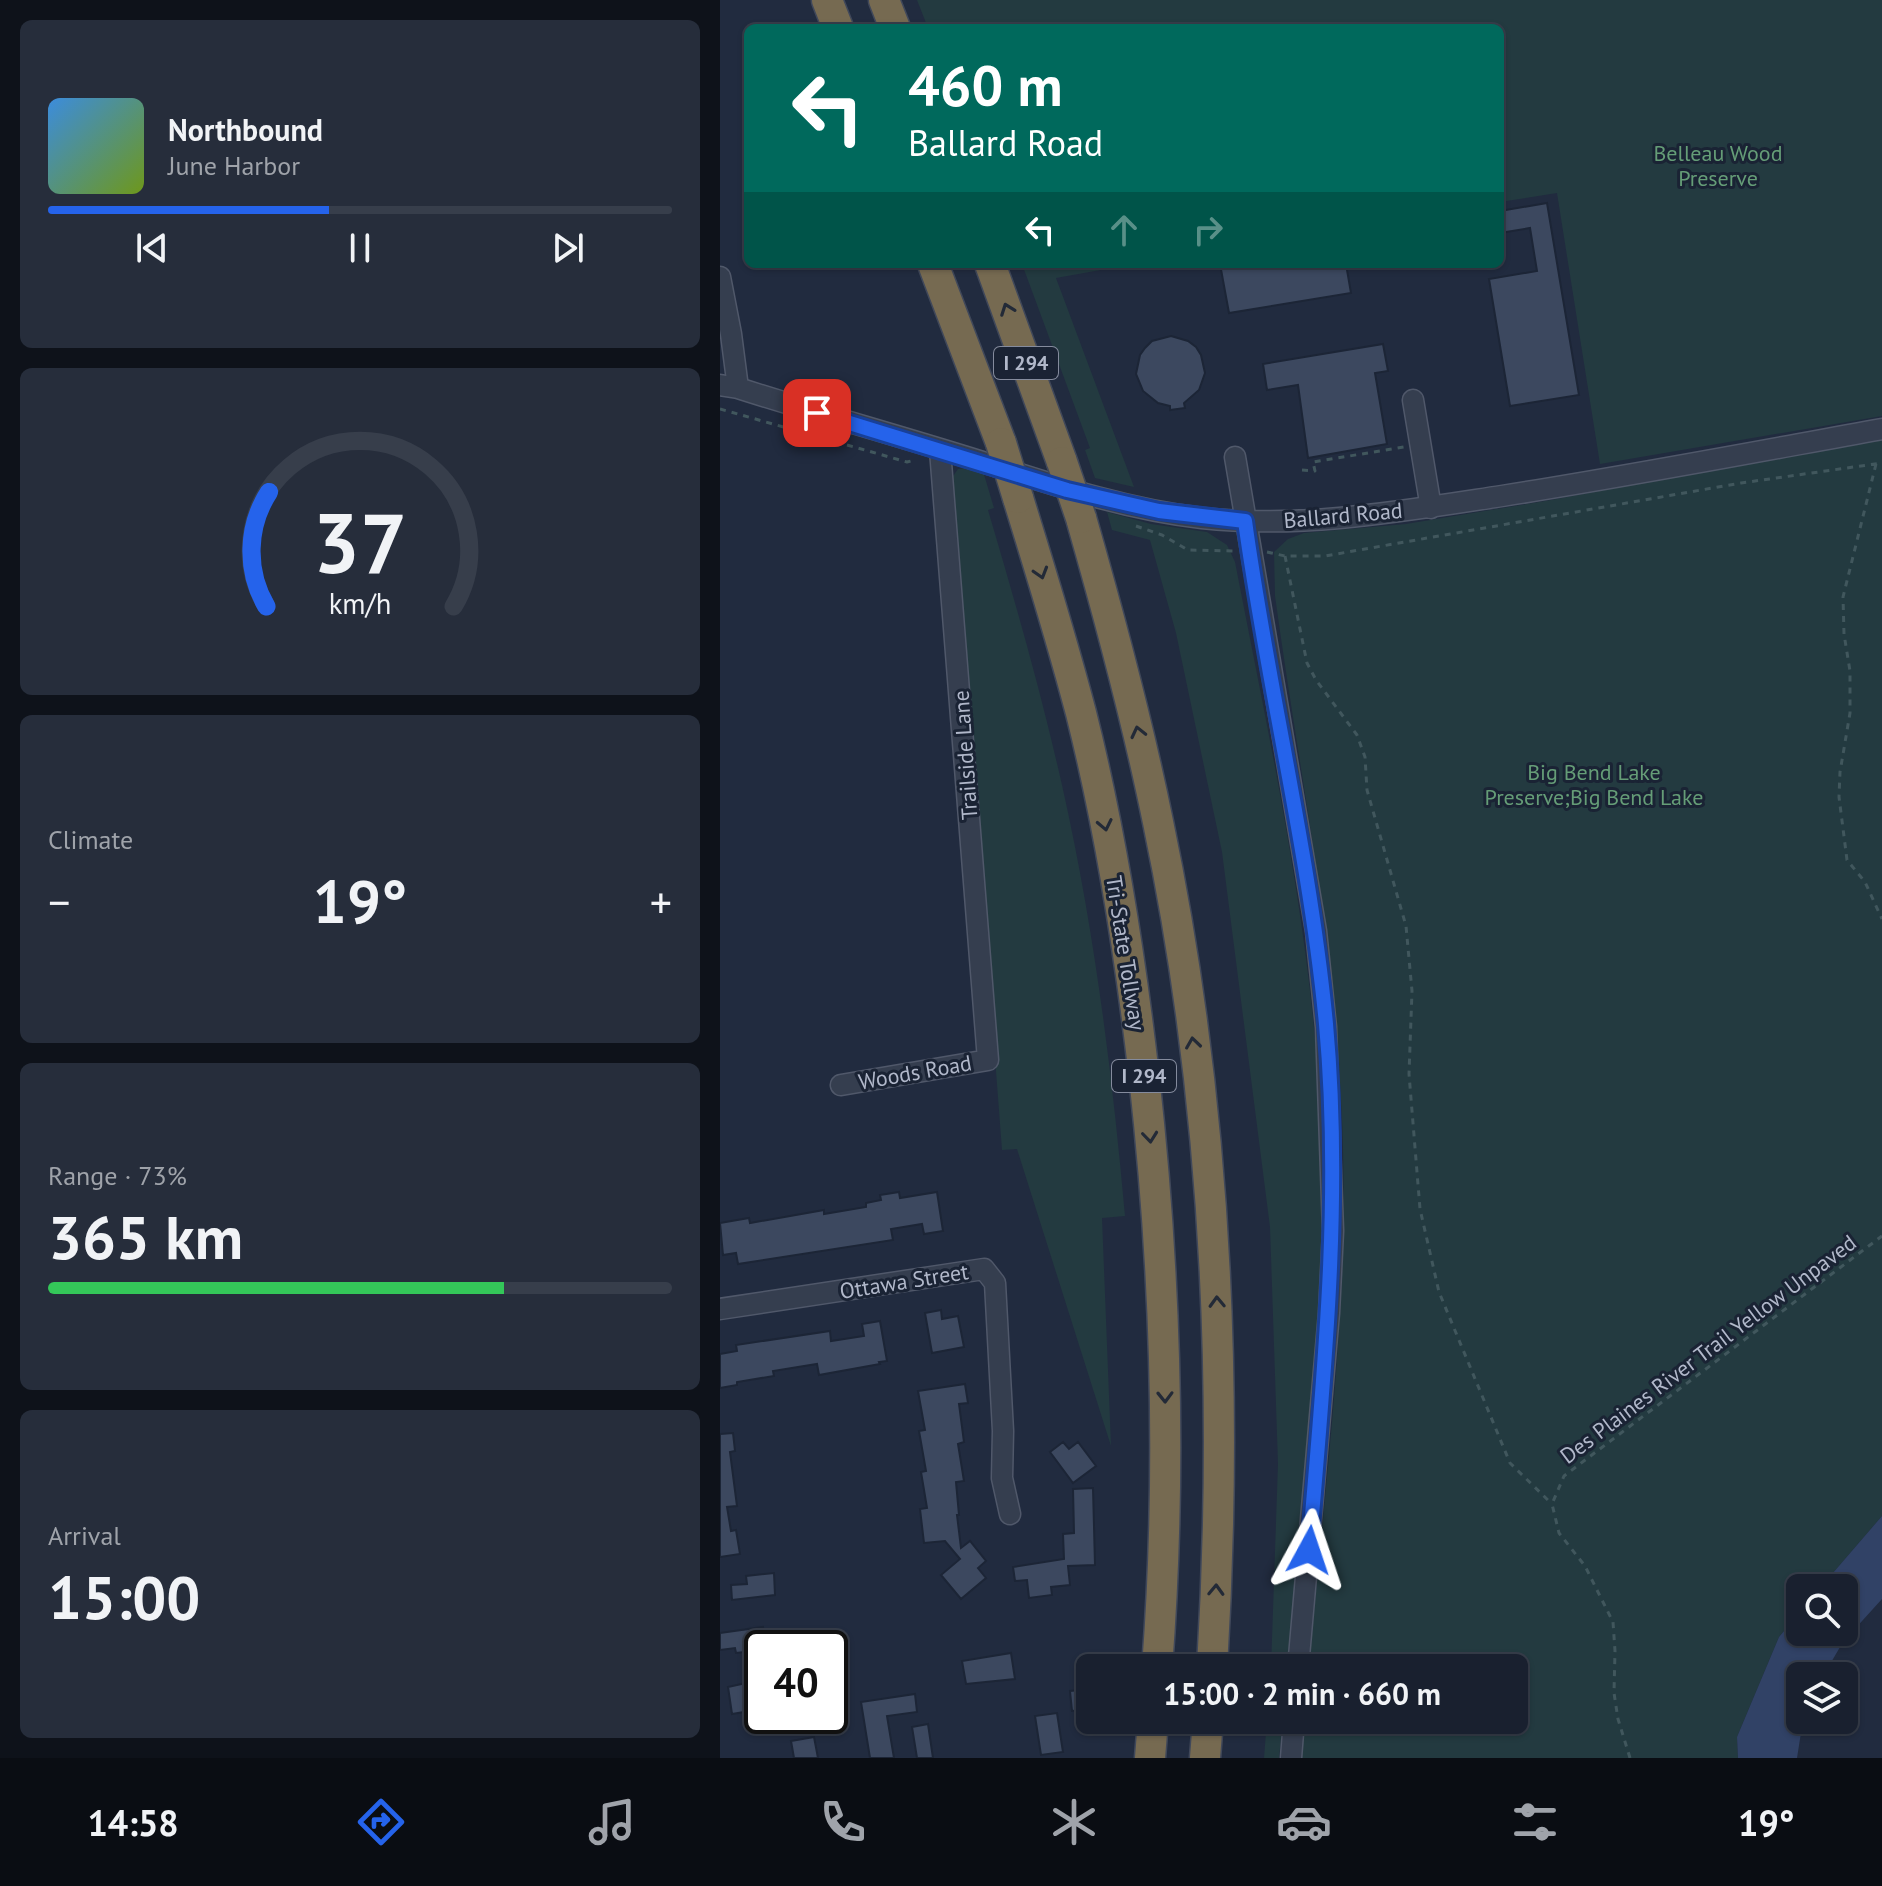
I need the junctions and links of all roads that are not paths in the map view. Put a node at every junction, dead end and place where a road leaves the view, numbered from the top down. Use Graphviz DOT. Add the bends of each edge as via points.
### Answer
graph roads {
  1 [pos="827,0"];
  2 [pos="884,0"];
  3 [pos="836,24"];
  4 [pos="893,24"];
  5 [pos="935,268"];
  6 [pos="991,268"];
  7 [pos="720,277"];
  8 [pos="729,386"];
  9 [pos="1413,400"];
  10 [pos="1882,429"];
  11 [pos="940,450"];
  12 [pos="1235,457"];
  13 [pos="1431,508"];
  14 [pos="1245,521"];
  15 [pos="988,1060"];
  16 [pos="841,1085"];
  17 [pos="720,1309"];
  18 [pos="1010,1514"];
  19 [pos="1158,1654"];
  20 [pos="1213,1654"];
  21 [pos="1299,1654"];
  22 [pos="1152,1734"];
  23 [pos="1207,1734"];
  24 [pos="1293,1734"];
  25 [pos="1150,1758"];
  26 [pos="1205,1758"];
  27 [pos="1291,1758"];
  1 -- 3 [label="highway"];
  2 -- 4 [label="highway"];
  5 -- 19 [label="highway, Tri-State Tollway / I 294, one-way, bridge" via="1001,443 1081,715 1124,922 1155,1179 1163,1306 1163,1594"];
  20 -- 6 [label="highway, I 294, one-way, bridge" via="1219,1500 1216,1285 1202,1111 1180,946 1128,685 1081,518"];
  7 -- 8 [label="street" via="731,334"];
  8 -- 11 [label="street, Ballard Road"];
  9 -- 13 [label="street"];
  10 -- 13 [label="street, Ballard Road"];
  11 -- 14 [label="street, Ballard Road" via="1067,490 1159,511"];
  11 -- 15 [label="street, Trailside Lane"];
  12 -- 14 [label="street"];
  13 -- 14 [label="street, Ballard Road"];
  14 -- 21 [label="street" via="1316,931 1326,1027 1333,1215 1329,1313"];
  15 -- 16 [label="street, Woods Road"];
  17 -- 18 [label="street, Ottawa Street" via="984,1269 995,1283 1002,1478"];
  22 -- 25 [label="highway"];
  23 -- 26 [label="highway"];
  24 -- 27 [label="street"];
}
